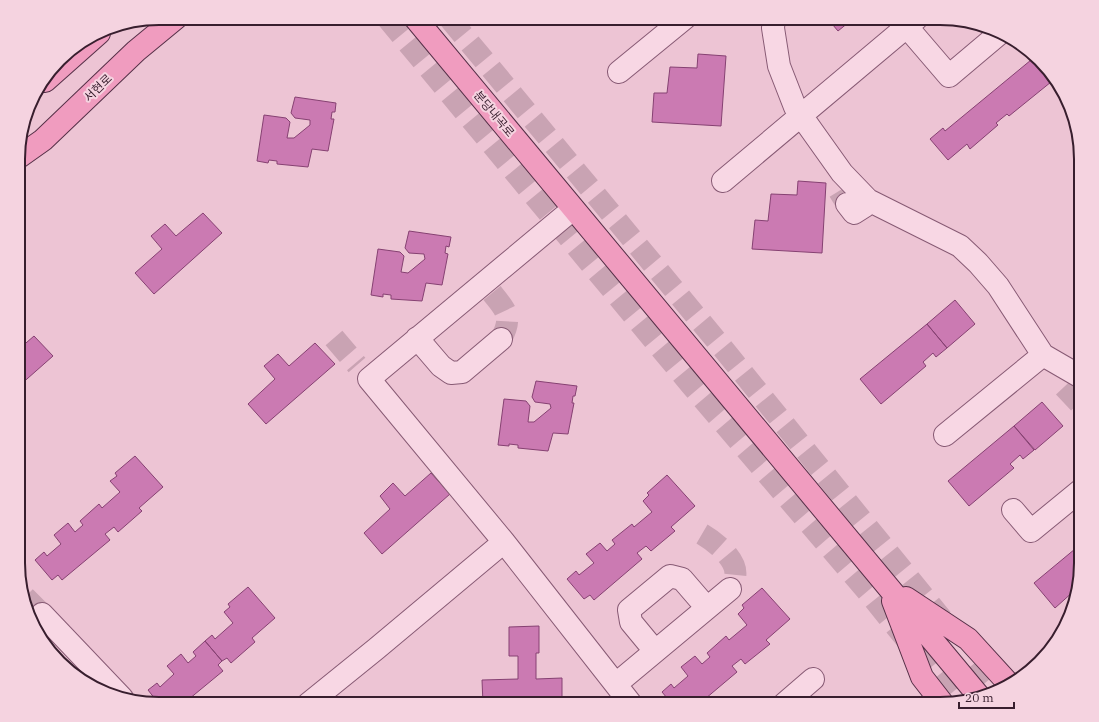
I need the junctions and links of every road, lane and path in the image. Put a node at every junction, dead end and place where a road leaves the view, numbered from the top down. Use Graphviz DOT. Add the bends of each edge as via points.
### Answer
graph roads {
  1 [pos="168,25"];
  2 [pos="421,25"];
  3 [pos="676,25"];
  4 [pos="773,25"];
  5 [pos="908,25"];
  6 [pos="914,25"];
  7 [pos="995,37"];
  8 [pos="619,72"];
  9 [pos="801,116"];
  10 [pos="25,153"];
  11 [pos="723,181"];
  12 [pos="868,200"];
  13 [pos="847,204"];
  14 [pos="573,209"];
  15 [pos="417,338"];
  16 [pos="501,339"];
  17 [pos="1043,355"];
  18 [pos="1074,373"];
  19 [pos="945,435"];
  20 [pos="1074,496"];
  21 [pos="1013,510"];
  22 [pos="504,542"];
  23 [pos="887,585"];
  24 [pos="730,589"];
  25 [pos="707,608"];
  26 [pos="42,614"];
  27 [pos="56,641"];
  28 [pos="655,651"];
  29 [pos="813,679"];
  30 [pos="1005,680"];
  31 [pos="616,684"];
  32 [pos="109,687"];
  33 [pos="975,692"];
  34 [pos="317,697"];
  35 [pos="626,697"];
  36 [pos="792,697"];
  37 [pos="938,697"];
  1 -- 10 [label="main road, 서현로" via="136,51 44,140"];
  2 -- 14 [label="main road, 분당내곡로"];
  3 -- 8 [label="lane"];
  4 -- 9 [label="lane" via="779,66"];
  5 -- 9 [label="lane"];
  6 -- 7 [label="lane" via="949,76"];
  9 -- 11 [label="lane"];
  9 -- 12 [label="lane" via="842,173"];
  12 -- 13 [label="lane" via="865,206 854,213"];
  12 -- 17 [label="lane" via="960,246 998,286"];
  14 -- 15 [label="lane"];
  14 -- 23 [label="main road, 분당내곡로"];
  15 -- 16 [label="lane" via="441,366 451,373 462,372"];
  15 -- 22 [label="lane" via="363,372"];
  17 -- 18 [label="lane"];
  17 -- 19 [label="lane"];
  20 -- 21 [label="lane" via="1031,531"];
  22 -- 31 [label="lane"];
  22 -- 34 [label="lane"];
  23 -- 30 [label="main road" via="968,639"];
  23 -- 33 [label="main road, 분당내곡로"];
  23 -- 37 [label="main road" via="922,677"];
  24 -- 25 [label="lane"];
  25 -- 28 [label="lane"];
  25 -- 28 [label="lane" via="682,579 670,576 629,610 631,622"];
  26 -- 27 [label="lane"];
  27 -- 32 [label="lane"];
  28 -- 31 [label="lane"];
  29 -- 36 [label="lane"];
  31 -- 35 [label="lane"];
}
